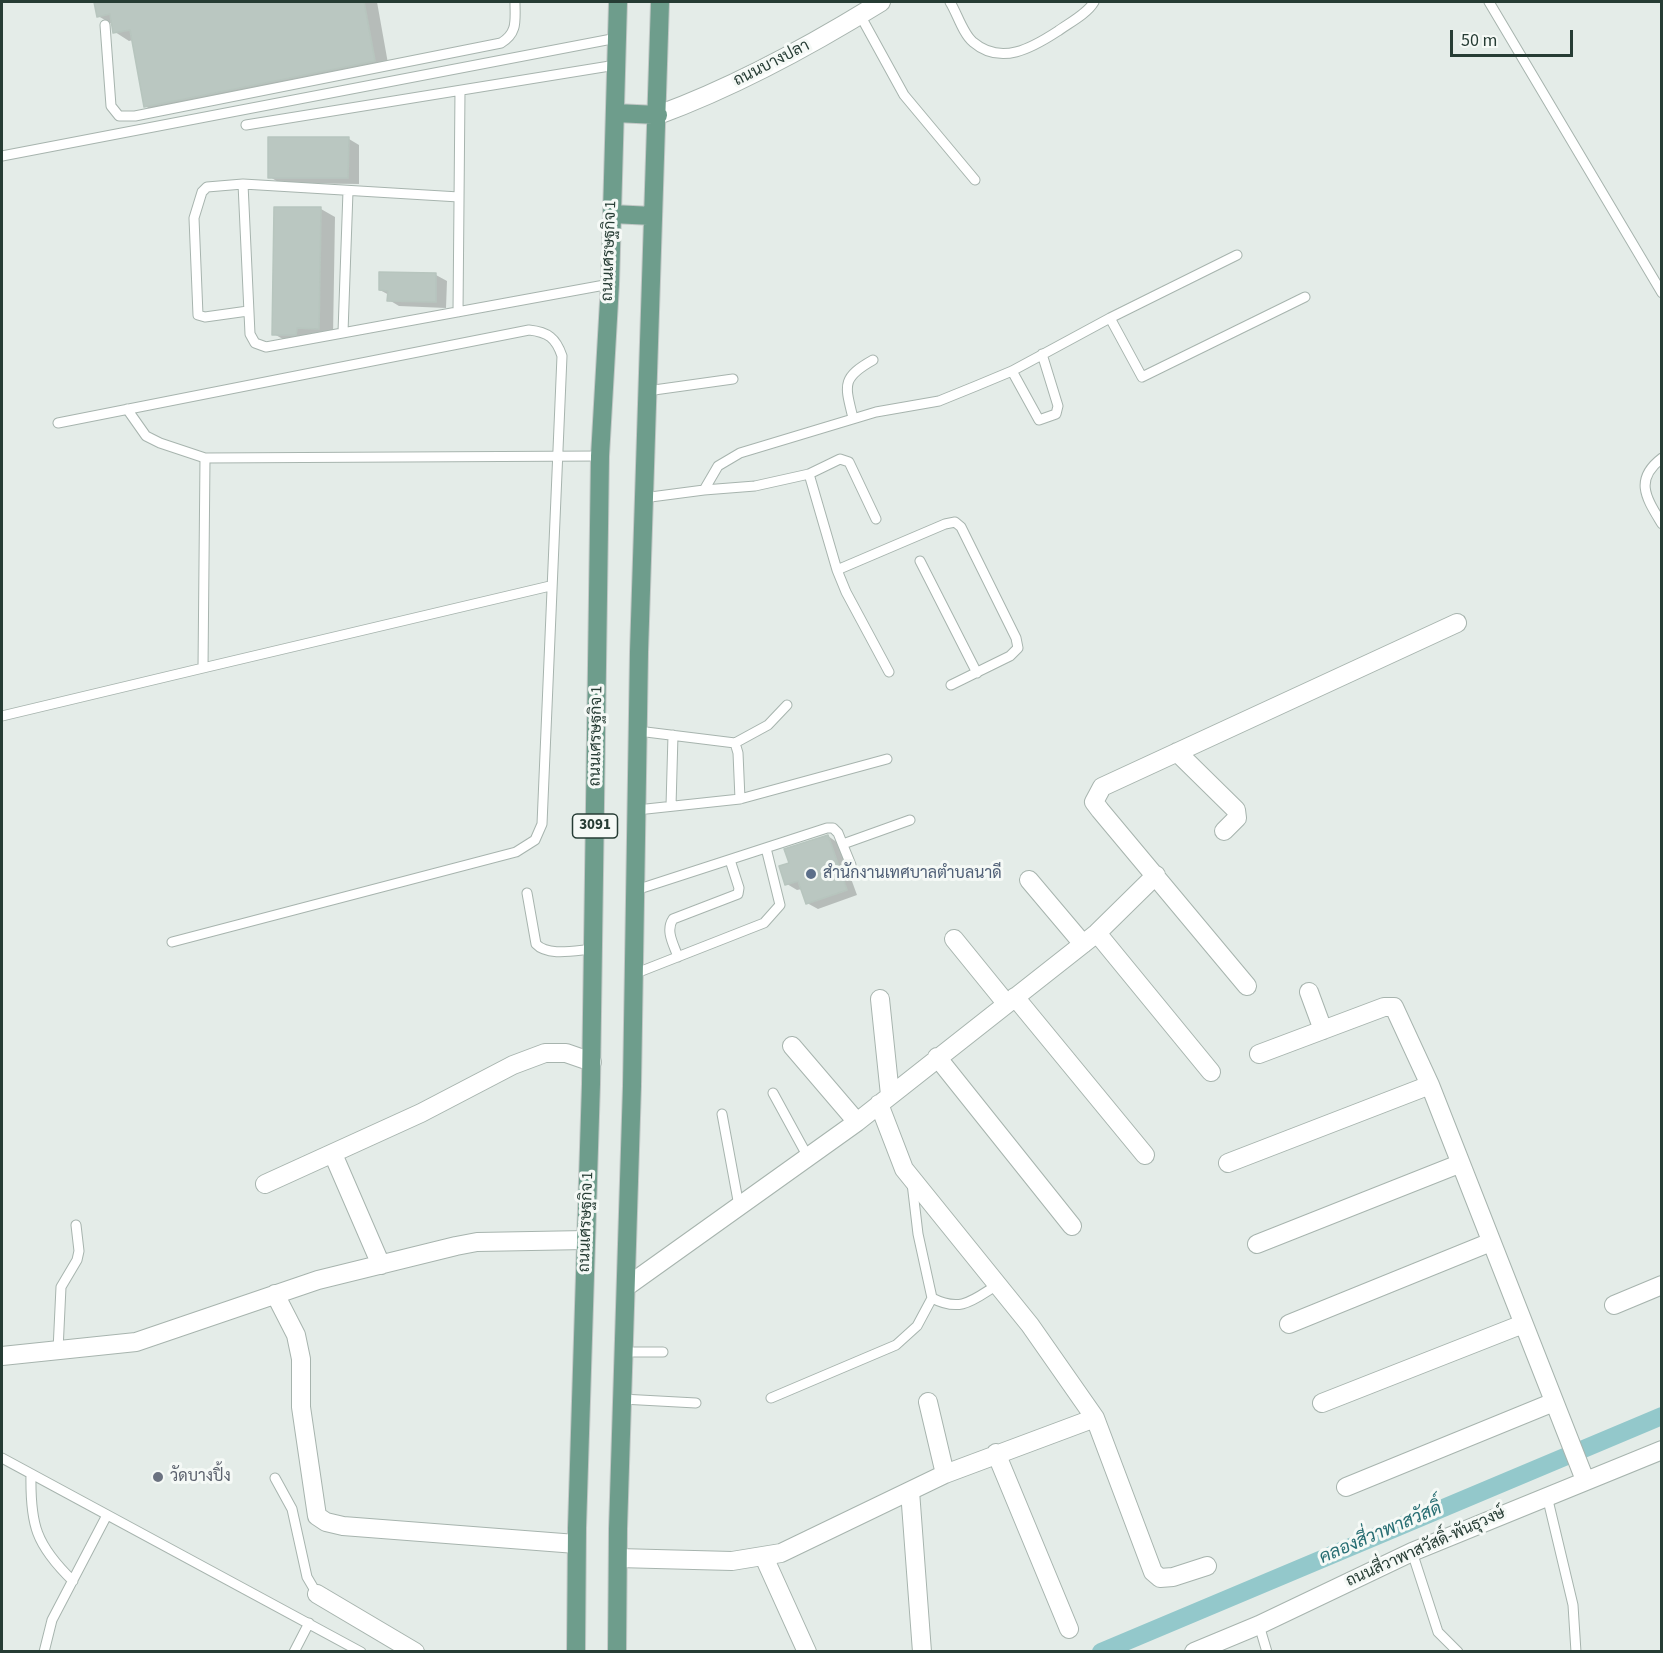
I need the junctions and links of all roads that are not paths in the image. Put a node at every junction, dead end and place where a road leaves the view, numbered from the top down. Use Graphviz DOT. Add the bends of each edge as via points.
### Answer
graph roads {
  1 [pos="515,2"];
  2 [pos="618,2"];
  3 [pos="660,2"];
  4 [pos="881,2"];
  5 [pos="950,2"];
  6 [pos="1094,2"];
  7 [pos="1489,2"];
  8 [pos="860,15"];
  9 [pos="105,25"];
  10 [pos="617,38"];
  11 [pos="616,65"];
  12 [pos="460,91"];
  13 [pos="615,113"];
  14 [pos="658,115"];
  15 [pos="246,126"];
  16 [pos="2,156"];
  17 [pos="975,180"];
  18 [pos="243,184"];
  19 [pos="348,191"];
  20 [pos="459,197"];
  21 [pos="612,214"];
  22 [pos="652,216"];
  23 [pos="1237,255"];
  24 [pos="610,284"];
  25 [pos="1662,292"];
  26 [pos="1305,297"];
  27 [pos="248,310"];
  28 [pos="458,312"];
  29 [pos="1110,318"];
  30 [pos="343,332"];
  31 [pos="1042,354"];
  32 [pos="873,360"];
  33 [pos="1012,371"];
  34 [pos="733,379"];
  35 [pos="647,391"];
  36 [pos="127,410"];
  37 [pos="853,418"];
  38 [pos="58,423"];
  39 [pos="558,456"];
  40 [pos="600,456"];
  41 [pos="205,458"];
  42 [pos="1662,458"];
  43 [pos="809,474"];
  44 [pos="704,490"];
  45 [pos="644,498"];
  46 [pos="876,519"];
  47 [pos="1662,524"];
  48 [pos="920,561"];
  49 [pos="837,570"];
  50 [pos="550,586"];
  51 [pos="1457,623"];
  52 [pos="203,668"];
  53 [pos="889,672"];
  54 [pos="977,673"];
  55 [pos="951,685"];
  56 [pos="787,705"];
  57 [pos="2,716"];
  58 [pos="638,730"];
  59 [pos="673,735"];
  60 [pos="735,743"];
  61 [pos="1177,752"];
  62 [pos="887,759"];
  63 [pos="740,799"];
  64 [pos="671,806"];
  65 [pos="637,810"];
  66 [pos="910,820"];
  67 [pos="1224,831"];
  68 [pos="843,844"];
  69 [pos="766,848"];
  70 [pos="730,860"];
  71 [pos="851,865"];
  72 [pos="1156,875"];
  73 [pos="1029,880"];
  74 [pos="636,890"];
  75 [pos="527,893"];
  76 [pos="954,939"];
  77 [pos="1090,939"];
  78 [pos="172,942"];
  79 [pos="594,949"];
  80 [pos="678,957"];
  81 [pos="634,974"];
  82 [pos="1247,986"];
  83 [pos="1310,992"];
  84 [pos="880,999"];
  85 [pos="1010,1000"];
  86 [pos="1323,1030"];
  87 [pos="792,1046"];
  88 [pos="1259,1054"];
  89 [pos="937,1057"];
  90 [pos="592,1062"];
  91 [pos="1211,1072"];
  92 [pos="1430,1085"];
  93 [pos="773,1093"];
  94 [pos="884,1100"];
  95 [pos="722,1114"];
  96 [pos="857,1122"];
  97 [pos="333,1154"];
  98 [pos="1145,1155"];
  99 [pos="808,1157"];
  100 [pos="1228,1163"];
  101 [pos="1460,1164"];
  102 [pos="912,1179"];
  103 [pos="265,1184"];
  104 [pos="739,1208"];
  105 [pos="76,1225"];
  106 [pos="1072,1226"];
  107 [pos="586,1240"];
  108 [pos="1491,1242"];
  109 [pos="1257,1244"];
  110 [pos="381,1265"];
  111 [pos="997,1285"];
  112 [pos="1662,1285"];
  113 [pos="626,1287"];
  114 [pos="275,1294"];
  115 [pos="932,1298"];
  116 [pos="1614,1305"];
  117 [pos="1289,1324"];
  118 [pos="1523,1324"];
  119 [pos="58,1350"];
  120 [pos="624,1352"];
  121 [pos="663,1352"];
  122 [pos="2,1356"];
  123 [pos="771,1398"];
  124 [pos="622,1399"];
  125 [pos="928,1402"];
  126 [pos="1554,1402"];
  127 [pos="696,1403"];
  128 [pos="1322,1403"];
  129 [pos="1095,1418"];
  130 [pos="1662,1450"];
  131 [pos="996,1453"];
  132 [pos="2,1458"];
  133 [pos="31,1474"];
  134 [pos="945,1474"];
  135 [pos="1582,1474"];
  136 [pos="275,1478"];
  137 [pos="1346,1487"];
  138 [pos="910,1491"];
  139 [pos="1546,1496"];
  140 [pos="107,1515"];
  141 [pos="576,1544"];
  142 [pos="1412,1551"];
  143 [pos="764,1557"];
  144 [pos="618,1558"];
  145 [pos="1207,1566"];
  146 [pos="73,1581"];
  147 [pos="317,1594"];
  148 [pos="309,1623"];
  149 [pos="1259,1625"];
  150 [pos="1069,1629"];
  151 [pos="44,1652"];
  152 [pos="294,1652"];
  153 [pos="360,1652"];
  154 [pos="416,1652"];
  155 [pos="576,1652"];
  156 [pos="616,1652"];
  157 [pos="807,1652"];
  158 [pos="922,1652"];
  159 [pos="1194,1652"];
  160 [pos="1267,1652"];
  161 [pos="1458,1652"];
  162 [pos="1576,1652"];
  1 -- 9 [label="lane" via="515,30 501,44 135,116 118,116 111,106"];
  2 -- 10 [label="main road, ถนนเศรษฐกิจ 1 / 3091"];
  3 -- 14 [label="main road, 3091"];
  4 -- 8 [label="street, ถนนบางปลา"];
  5 -- 6 [label="lane" via="972,42 995,54 1009,56 1045,39"];
  7 -- 25 [label="lane"];
  8 -- 14 [label="street, ถนนบางปลา" via="711,95"];
  8 -- 17 [label="lane" via="904,95"];
  10 -- 11 [label="main road, ถนนเศรษฐกิจ 1 / 3091"];
  10 -- 16 [label="lane"];
  11 -- 12 [label="lane"];
  11 -- 13 [label="main road, ถนนเศรษฐกิจ 1 / 3091"];
  12 -- 15 [label="lane"];
  12 -- 20 [label="lane"];
  13 -- 14 [label="main road"];
  13 -- 21 [label="main road, ถนนเศรษฐกิจ 1 / 3091"];
  14 -- 22 [label="main road, 3091"];
  18 -- 19 [label="lane"];
  18 -- 27 [label="lane"];
  18 -- 27 [label="lane" via="216,184 202,192 194,218 196,308 198,315 205,317"];
  19 -- 20 [label="lane"];
  19 -- 30 [label="lane"];
  20 -- 28 [label="lane"];
  21 -- 22 [label="main road"];
  21 -- 24 [label="main road, ถนนเศรษฐกิจ 1 / 3091"];
  22 -- 35 [label="main road, 3091"];
  23 -- 29 [label="lane"];
  24 -- 28 [label="lane"];
  24 -- 40 [label="main road, ถนนเศรษฐกิจ 1 / 3091"];
  26 -- 29 [label="lane" via="1142,377"];
  27 -- 30 [label="lane" via="250,334 255,343 266,346"];
  28 -- 30 [label="lane"];
  29 -- 31 [label="lane"];
  31 -- 33 [label="lane"];
  31 -- 33 [label="lane" via="1058,406 1056,414 1040,420"];
  32 -- 37 [label="lane" via="854,371 848,380"];
  33 -- 37 [label="lane" via="939,401"];
  34 -- 35 [label="lane"];
  35 -- 45 [label="main road, 3091"];
  36 -- 38 [label="lane"];
  36 -- 39 [label="lane" via="529,330 545,332 558,344 562,356"];
  36 -- 41 [label="lane" via="146,436"];
  37 -- 44 [label="lane" via="740,453 718,466"];
  39 -- 40 [label="lane"];
  39 -- 41 [label="lane"];
  39 -- 50 [label="lane"];
  40 -- 79 [label="main road, ถนนเศรษฐกิจ 1 / 3091"];
  41 -- 52 [label="lane"];
  42 -- 47 [label="lane" via="1651,466 1645,483 1646,498"];
  43 -- 44 [label="lane" via="755,486"];
  43 -- 46 [label="lane" via="840,459 849,462"];
  43 -- 49 [label="lane"];
  44 -- 45 [label="lane"];
  45 -- 58 [label="main road, 3091"];
  48 -- 54 [label="lane"];
  49 -- 53 [label="lane"];
  49 -- 54 [label="lane" via="955,522 961,527 1018,648"];
  50 -- 52 [label="lane"];
  50 -- 78 [label="lane" via="542,824 535,840 516,852"];
  51 -- 61 [label="street"];
  52 -- 57 [label="lane"];
  54 -- 55 [label="lane"];
  56 -- 60 [label="lane" via="768,725"];
  58 -- 59 [label="lane"];
  58 -- 65 [label="main road, 3091"];
  59 -- 60 [label="lane"];
  59 -- 64 [label="lane"];
  60 -- 63 [label="lane"];
  61 -- 67 [label="street" via="1236,810 1238,818"];
  61 -- 72 [label="street" via="1102,787 1094,802"];
  62 -- 63 [label="lane"];
  63 -- 64 [label="lane"];
  64 -- 65 [label="lane"];
  65 -- 74 [label="main road, 3091"];
  66 -- 68 [label="lane"];
  68 -- 69 [label="lane" via="833,828"];
  68 -- 71 [label="lane"];
  69 -- 70 [label="lane"];
  69 -- 80 [label="lane" via="780,905 774,915 764,923"];
  70 -- 74 [label="lane"];
  70 -- 80 [label="lane" via="738,894 669,923"];
  72 -- 77 [label="street"];
  72 -- 82 [label="street"];
  73 -- 77 [label="street"];
  74 -- 81 [label="main road, 3091"];
  75 -- 79 [label="lane" via="540,949"];
  76 -- 85 [label="street"];
  77 -- 85 [label="street"];
  77 -- 91 [label="street"];
  79 -- 90 [label="main road, ถนนเศรษฐกิจ 1 / 3091"];
  80 -- 81 [label="lane"];
  81 -- 113 [label="main road, 3091"];
  83 -- 86 [label="street"];
  84 -- 94 [label="street"];
  85 -- 89 [label="street"];
  85 -- 98 [label="street"];
  86 -- 88 [label="street"];
  86 -- 92 [label="street" via="1384,1007 1394,1007"];
  87 -- 96 [label="street"];
  89 -- 94 [label="street"];
  89 -- 106 [label="street"];
  90 -- 97 [label="street" via="566,1053 546,1053 513,1065"];
  90 -- 107 [label="main road, ถนนเศรษฐกิจ 1 / 3091"];
  92 -- 100 [label="street"];
  92 -- 101 [label="street"];
  93 -- 99 [label="lane"];
  94 -- 96 [label="street"];
  94 -- 102 [label="street" via="901,1161"];
  95 -- 104 [label="lane"];
  96 -- 99 [label="street"];
  97 -- 103 [label="street"];
  97 -- 110 [label="street"];
  99 -- 104 [label="street"];
  101 -- 108 [label="street"];
  101 -- 109 [label="street"];
  102 -- 111 [label="street"];
  102 -- 115 [label="lane" via="920,1245"];
  104 -- 113 [label="street"];
  105 -- 119 [label="lane" via="79,1251 61,1287"];
  107 -- 110 [label="street" via="477,1242"];
  107 -- 141 [label="main road, ถนนเศรษฐกิจ 1 / 3091"];
  108 -- 117 [label="street"];
  108 -- 118 [label="street"];
  110 -- 114 [label="street"];
  111 -- 115 [label="lane" via="956,1306"];
  111 -- 129 [label="street" via="1063,1368"];
  112 -- 116 [label="street"];
  113 -- 120 [label="main road, 3091"];
  114 -- 119 [label="street" via="136,1342"];
  114 -- 141 [label="street" via="296,1335 301,1359 301,1407 317,1516 343,1526"];
  115 -- 123 [label="lane" via="917,1326 896,1345"];
  118 -- 126 [label="street"];
  118 -- 128 [label="street"];
  119 -- 122 [label="street"];
  120 -- 121 [label="lane"];
  120 -- 124 [label="main road, 3091"];
  124 -- 127 [label="lane"];
  124 -- 144 [label="main road, 3091"];
  125 -- 134 [label="street"];
  126 -- 135 [label="street"];
  126 -- 137 [label="street"];
  129 -- 131 [label="street"];
  129 -- 145 [label="street" via="1153,1572 1160,1578 1173,1577"];
  130 -- 135 [label="street, ถนนสี่วาพาสวัสดิ์-พันธุวงษ์"];
  131 -- 134 [label="street"];
  131 -- 150 [label="street"];
  132 -- 133 [label="lane"];
  133 -- 140 [label="lane"];
  133 -- 146 [label="lane" via="30,1508 36,1534 42,1548"];
  134 -- 138 [label="street"];
  135 -- 139 [label="street, ถนนสี่วาพาสวัสดิ์-พันธุวงษ์"];
  136 -- 147 [label="lane" via="292,1509 306,1577"];
  138 -- 143 [label="street" via="807,1542"];
  138 -- 158 [label="street"];
  139 -- 142 [label="street, ถนนสี่วาพาสวัสดิ์-พันธุวงษ์"];
  139 -- 162 [label="lane" via="1573,1605"];
  140 -- 146 [label="lane"];
  140 -- 148 [label="lane"];
  141 -- 155 [label="main road, ถนนเศรษฐกิจ 1 / 3091"];
  142 -- 149 [label="street, ถนนสี่วาพาสวัสดิ์-พันธุวงษ์"];
  142 -- 161 [label="lane" via="1438,1632"];
  143 -- 144 [label="street" via="732,1561"];
  143 -- 157 [label="street"];
  144 -- 156 [label="main road, 3091"];
  146 -- 151 [label="lane" via="52,1620"];
  147 -- 154 [label="street"];
  148 -- 152 [label="lane"];
  148 -- 153 [label="lane"];
  149 -- 159 [label="street, ถนนสี่วาพาสวัสดิ์-พันธุวงษ์"];
  149 -- 160 [label="lane"];
}
